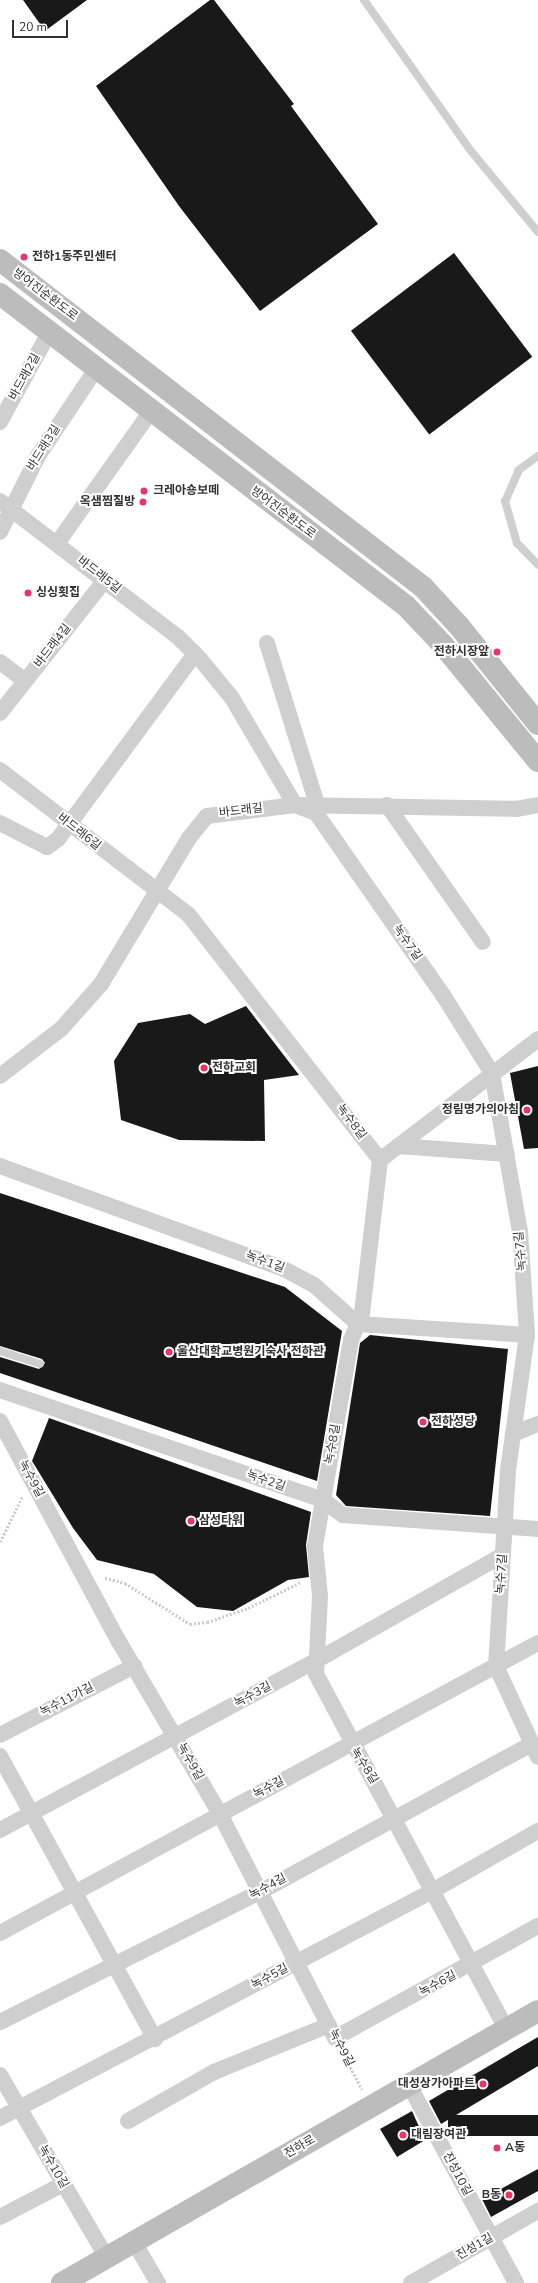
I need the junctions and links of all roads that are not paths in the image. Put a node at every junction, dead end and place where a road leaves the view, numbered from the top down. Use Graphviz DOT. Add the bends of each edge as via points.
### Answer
graph roads {
  1 [pos="364,0"];
  2 [pos="538,232"];
  3 [pos="0,260"];
  4 [pos="0,294"];
  5 [pos="50,331"];
  6 [pos="96,369"];
  7 [pos="151,411"];
  8 [pos="0,422"];
  9 [pos="538,456"];
  10 [pos="5,505"];
  11 [pos="0,532"];
  12 [pos="58,542"];
  13 [pos="538,565"];
  14 [pos="105,580"];
  15 [pos="267,643"];
  16 [pos="195,654"];
  17 [pos="0,662"];
  18 [pos="25,682"];
  19 [pos="0,713"];
  20 [pos="538,724"];
  21 [pos="538,762"];
  22 [pos="0,770"];
  23 [pos="295,805"];
  24 [pos="317,805"];
  25 [pos="538,805"];
  26 [pos="388,806"];
  27 [pos="0,823"];
  28 [pos="70,825"];
  29 [pos="159,894"];
  30 [pos="483,942"];
  31 [pos="538,1039"];
  32 [pos="492,1073"];
  33 [pos="0,1076"];
  34 [pos="398,1146"];
  35 [pos="507,1154"];
  36 [pos="380,1160"];
  37 [pos="0,1166"];
  38 [pos="358,1324"];
  39 [pos="527,1335"];
  40 [pos="0,1351"];
  41 [pos="531,1354"];
  42 [pos="40,1364"];
  43 [pos="0,1390"];
  44 [pos="0,1421"];
  45 [pos="538,1424"];
  46 [pos="514,1434"];
  47 [pos="323,1500"];
  48 [pos="505,1529"];
  49 [pos="538,1530"];
  50 [pos="503,1555"];
  51 [pos="538,1643"];
  52 [pos="319,1659"];
  53 [pos="134,1666"];
  54 [pos="496,1666"];
  55 [pos="0,1734"];
  56 [pos="175,1736"];
  57 [pos="351,1744"];
  58 [pos="535,1751"];
  59 [pos="0,1756"];
  60 [pos="31,1813"];
  61 [pos="220,1814"];
  62 [pos="396,1818"];
  63 [pos="0,1830"];
  64 [pos="538,1831"];
  65 [pos="434,1890"];
  66 [pos="260,1892"];
  67 [pos="74,1893"];
  68 [pos="538,1926"];
  69 [pos="0,1932"];
  70 [pos="112,1963"];
  71 [pos="297,1963"];
  72 [pos="473,1965"];
  73 [pos="538,2011"];
  74 [pos="0,2022"];
  75 [pos="506,2029"];
  76 [pos="332,2032"];
  77 [pos="155,2039"];
  78 [pos="0,2075"];
  79 [pos="409,2085"];
  80 [pos="19,2108"];
  81 [pos="0,2118"];
  82 [pos="128,2121"];
  83 [pos="63,2184"];
  84 [pos="538,2212"];
  85 [pos="0,2217"];
  86 [pos="491,2237"];
  87 [pos="134,2242"];
  88 [pos="107,2258"];
  89 [pos="62,2283"];
  90 [pos="158,2283"];
  91 [pos="412,2283"];
  92 [pos="516,2283"];
  1 -- 2 [label="lane" via="471,151"];
  3 -- 20 [label="main road, 방어진순환도로" via="423,587 460,626"];
  4 -- 5 [label="main road, 방어진순환도로"];
  5 -- 6 [label="main road, 방어진순환도로"];
  5 -- 8 [label="street, 바드래2길"];
  6 -- 7 [label="main road, 방어진순환도로"];
  6 -- 10 [label="street, 바드래3길"];
  7 -- 12 [label="street"];
  7 -- 21 [label="main road, 방어진순환도로" via="406,606 443,645"];
  9 -- 13 [label="lane" via="519,470 505,501 516,543"];
  10 -- 11 [label="street, 바드래3길"];
  10 -- 12 [label="street, 바드래5길"];
  12 -- 14 [label="street, 바드래5길"];
  14 -- 16 [label="street, 바드래5길"];
  14 -- 18 [label="street, 바드래4길"];
  15 -- 24 [label="street"];
  16 -- 23 [label="street, 바드래5길" via="232,698"];
  16 -- 28 [label="street"];
  17 -- 18 [label="street"];
  18 -- 19 [label="street, 바드래4길"];
  22 -- 28 [label="street, 바드래6길"];
  23 -- 24 [label="street, 바드래길"];
  23 -- 29 [label="street, 바드래길" via="207,816 189,838"];
  23 -- 32 [label="street, 녹수7길" via="316,813 443,995"];
  24 -- 26 [label="street, 바드래길"];
  25 -- 26 [label="street, 바드래길" via="516,809"];
  26 -- 30 [label="street"];
  27 -- 28 [label="street" via="47,847"];
  28 -- 29 [label="street, 바드래6길"];
  29 -- 33 [label="street, 바드래길" via="101,984 62,1028"];
  29 -- 36 [label="street, 녹수8길" via="188,914"];
  31 -- 32 [label="street"];
  32 -- 34 [label="street"];
  32 -- 35 [label="street, 녹수7길"];
  34 -- 35 [label="street"];
  34 -- 36 [label="street"];
  35 -- 39 [label="street, 녹수7길" via="520,1231"];
  36 -- 38 [label="street, 녹수8길" via="362,1313"];
  37 -- 38 [label="street, 녹수1길" via="282,1268 314,1285"];
  38 -- 39 [label="street"];
  38 -- 47 [label="street, 녹수8길" via="351,1340"];
  39 -- 41 [label="street, 녹수7길"];
  40 -- 42 [label="lane"];
  41 -- 46 [label="street, 녹수7길"];
  43 -- 47 [label="street, 녹수2길"];
  44 -- 53 [label="street, 녹수9길"];
  45 -- 46 [label="street"];
  46 -- 48 [label="street, 녹수7길"];
  47 -- 48 [label="street, 녹수2길" via="343,1515"];
  47 -- 52 [label="street, 녹수8길" via="315,1546 319,1582"];
  48 -- 49 [label="street, 녹수2길"];
  48 -- 50 [label="street, 녹수7길"];
  50 -- 52 [label="street, 녹수3길"];
  50 -- 54 [label="street, 녹수7길"];
  51 -- 54 [label="street, 녹수길"];
  52 -- 56 [label="street, 녹수3길"];
  52 -- 57 [label="street, 녹수8길" via="316,1674"];
  53 -- 55 [label="street, 녹수11가길"];
  53 -- 56 [label="street, 녹수9길"];
  54 -- 57 [label="street, 녹수길"];
  54 -- 58 [label="street, 녹수7길"];
  56 -- 60 [label="street, 녹수3길"];
  56 -- 61 [label="street, 녹수9길"];
  57 -- 61 [label="street, 녹수길"];
  57 -- 62 [label="street, 녹수8길"];
  58 -- 62 [label="street, 녹수4길"];
  59 -- 60 [label="street"];
  60 -- 63 [label="street, 녹수3길"];
  60 -- 67 [label="street"];
  61 -- 66 [label="street, 녹수9길"];
  61 -- 67 [label="street, 녹수길"];
  62 -- 65 [label="street, 녹수8길"];
  62 -- 66 [label="street, 녹수4길"];
  64 -- 65 [label="street, 녹수5길"];
  65 -- 71 [label="street, 녹수5길"];
  65 -- 72 [label="street, 녹수8길"];
  66 -- 70 [label="street, 녹수4길"];
  66 -- 71 [label="street, 녹수9길"];
  67 -- 69 [label="street, 녹수길"];
  67 -- 70 [label="street"];
  68 -- 72 [label="street, 녹수6길"];
  70 -- 74 [label="street, 녹수4길"];
  70 -- 77 [label="street"];
  71 -- 76 [label="street, 녹수9길"];
  71 -- 77 [label="street, 녹수5길"];
  72 -- 75 [label="street, 녹수8길"];
  72 -- 76 [label="street, 녹수6길"];
  73 -- 75 [label="main road, 전하로"];
  75 -- 79 [label="main road, 전하로"];
  76 -- 82 [label="street, 녹수6길" via="214,2072"];
  77 -- 80 [label="street, 녹수5길"];
  78 -- 80 [label="street, 녹수10길"];
  79 -- 86 [label="street, 진성10길"];
  79 -- 87 [label="main road, 전하로"];
  80 -- 81 [label="street, 녹수5길"];
  80 -- 83 [label="street, 녹수10길"];
  83 -- 85 [label="street"];
  83 -- 88 [label="street, 녹수10길"];
  84 -- 86 [label="street, 진성1길"];
  86 -- 91 [label="street, 진성1길"];
  86 -- 92 [label="street, 진성10길"];
  87 -- 88 [label="main road, 전하로"];
  87 -- 90 [label="street"];
  88 -- 89 [label="main road, 전하로"];
}
